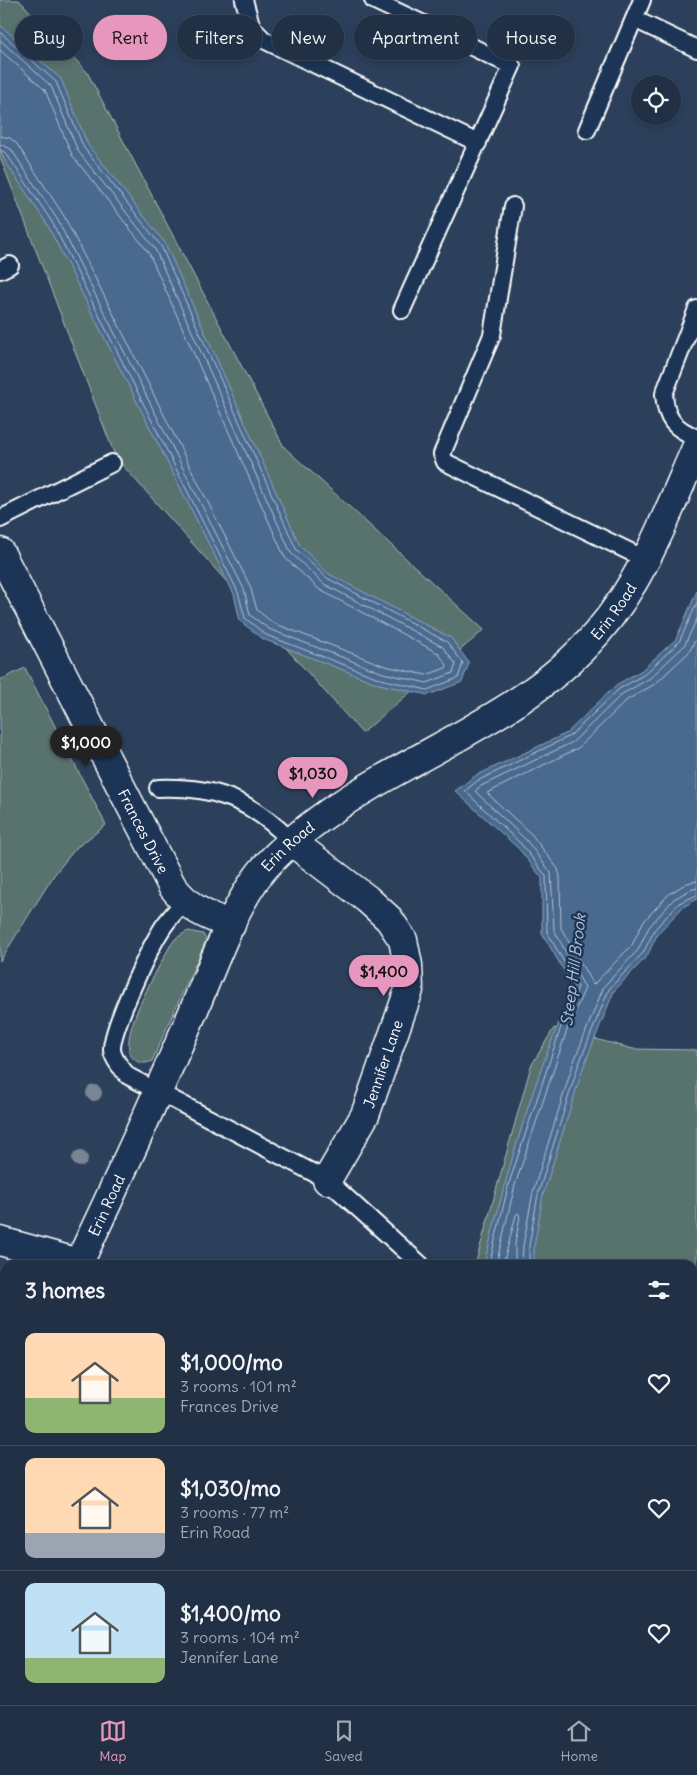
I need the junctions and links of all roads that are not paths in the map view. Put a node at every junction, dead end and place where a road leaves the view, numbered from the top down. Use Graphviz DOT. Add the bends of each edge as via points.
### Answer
graph roads {
  1 [pos="244,0"];
  2 [pos="373,0"];
  3 [pos="642,0"];
  4 [pos="634,19"];
  5 [pos="697,49"];
  6 [pos="587,130"];
  7 [pos="478,143"];
  8 [pos="512,206"];
  9 [pos="697,309"];
  10 [pos="402,310"];
  11 [pos="697,438"];
  12 [pos="697,446"];
  13 [pos="112,463"];
  14 [pos="0,519"];
  15 [pos="0,552"];
  16 [pos="646,560"];
  17 [pos="158,788"];
  18 [pos="291,841"];
  19 [pos="184,902"];
  20 [pos="231,925"];
  21 [pos="158,1093"];
  22 [pos="327,1180"];
  23 [pos="0,1241"];
  24 [pos="65,1260"];
  25 [pos="81,1260"];
  26 [pos="415,1260"];
  1 -- 7 [label="lane" via="252,28 264,40"];
  2 -- 7 [label="lane" via="512,66"];
  3 -- 4 [label="lane"];
  4 -- 5 [label="lane"];
  4 -- 6 [label="lane"];
  7 -- 10 [label="lane"];
  8 -- 16 [label="lane" via="492,335 442,458"];
  9 -- 11 [label="lane" via="664,394 672,422 678,430"];
  12 -- 16 [label="street, Erin Road"];
  13 -- 14 [label="lane"];
  15 -- 19 [label="street, Frances Drive" via="142,831"];
  16 -- 18 [label="street, Erin Road" via="596,634 546,681 484,722 341,804"];
  17 -- 18 [label="lane" via="185,787 242,802 271,820"];
  18 -- 20 [label="street, Erin Road" via="257,876"];
  18 -- 22 [label="street, Jennifer Lane" via="389,919 403,940 408,964 409,990 365,1115"];
  19 -- 20 [label="street, Frances Drive" via="200,913"];
  19 -- 21 [label="lane" via="154,941 113,1034 112,1052 120,1066 128,1076"];
  20 -- 21 [label="street, Erin Road"];
  21 -- 22 [label="lane"];
  21 -- 25 [label="street, Erin Road"];
  22 -- 26 [label="lane"];
  23 -- 24 [label="street"];
}
